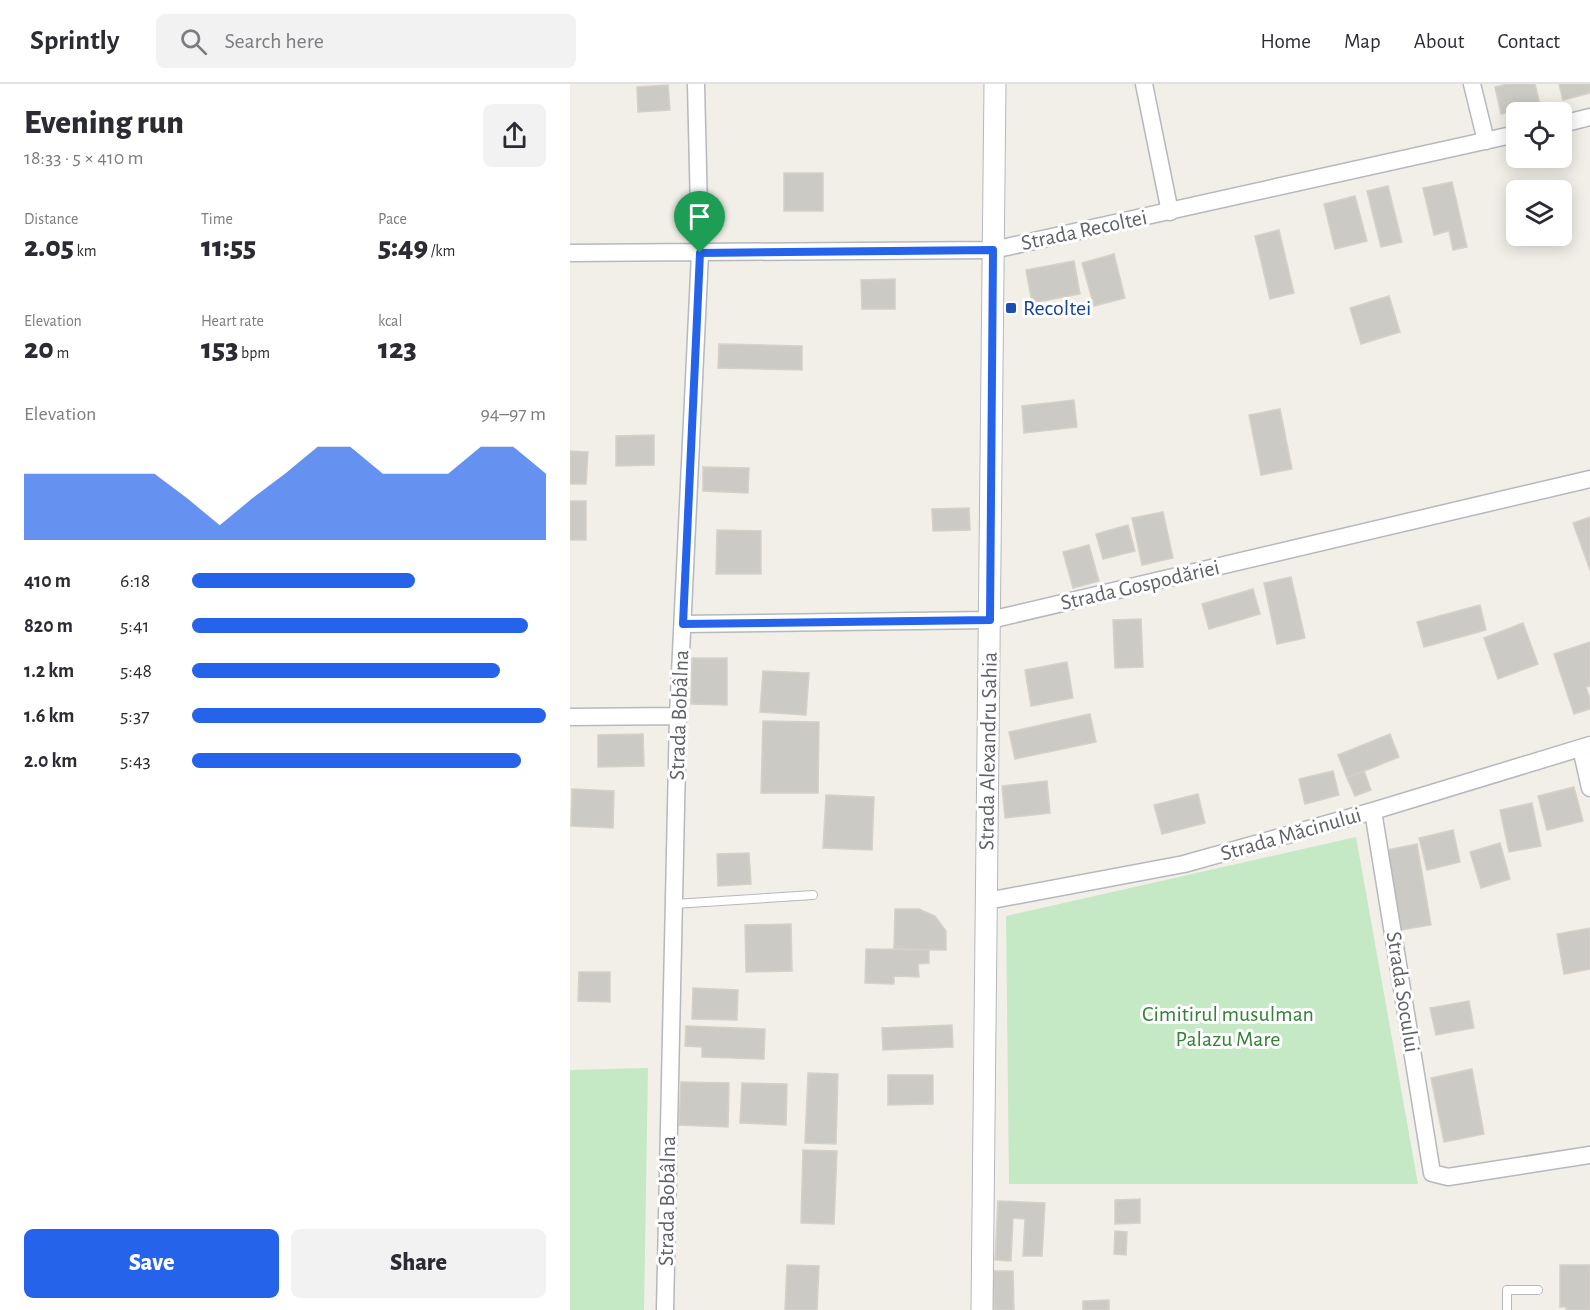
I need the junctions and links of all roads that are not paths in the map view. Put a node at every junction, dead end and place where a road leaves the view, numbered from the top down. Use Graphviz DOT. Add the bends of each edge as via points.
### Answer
graph roads {
  1 [pos="696,84"];
  2 [pos="995,84"];
  3 [pos="1144,84"];
  4 [pos="1472,84"];
  5 [pos="1590,117"];
  6 [pos="1572,122"];
  7 [pos="1506,136"];
  8 [pos="1486,141"];
  9 [pos="1170,212"];
  10 [pos="993,250"];
  11 [pos="570,253"];
  12 [pos="700,253"];
  13 [pos="1590,479"];
  14 [pos="990,620"];
  15 [pos="683,624"];
  16 [pos="678,716"];
  17 [pos="570,717"];
  18 [pos="1585,746"];
  19 [pos="1590,788"];
  20 [pos="1373,811"];
  21 [pos="813,895"];
  22 [pos="987,901"];
  23 [pos="674,904"];
  24 [pos="1590,1155"];
  25 [pos="1538,1290"];
  26 [pos="665,1310"];
  27 [pos="982,1310"];
  28 [pos="1507,1310"];
  1 -- 12 [label="street, Strada Bobâlna"];
  2 -- 10 [label="street, Strada Alexandru Sahia"];
  3 -- 9 [label="street"];
  4 -- 8 [label="street"];
  5 -- 6 [label="street"];
  7 -- 8 [label="street, Strada Recoltei"];
  8 -- 9 [label="street, Strada Recoltei"];
  9 -- 10 [label="street, Strada Recoltei"];
  10 -- 12 [label="street, Strada Recoltei"];
  10 -- 14 [label="street, Strada Alexandru Sahia"];
  11 -- 12 [label="street, Strada Recoltei"];
  12 -- 15 [label="street, Strada Bobâlna"];
  13 -- 14 [label="street, Strada Gospodăriei"];
  14 -- 15 [label="street, Strada Gospodăriei"];
  14 -- 22 [label="street, Strada Alexandru Sahia"];
  15 -- 16 [label="street, Strada Bobâlna"];
  16 -- 17 [label="street"];
  16 -- 23 [label="street, Strada Bobâlna"];
  18 -- 19 [label="street"];
  18 -- 20 [label="street, Strada Măcinului"];
  20 -- 22 [label="street, Strada Măcinului" via="1184,864"];
  20 -- 24 [label="street, Strada Socului" via="1432,1173 1448,1176"];
  21 -- 23 [label="lane"];
  22 -- 27 [label="street, Strada Alexandru Sahia"];
  23 -- 26 [label="street, Strada Bobâlna"];
  25 -- 28 [label="lane" via="1507,1290"];
}
